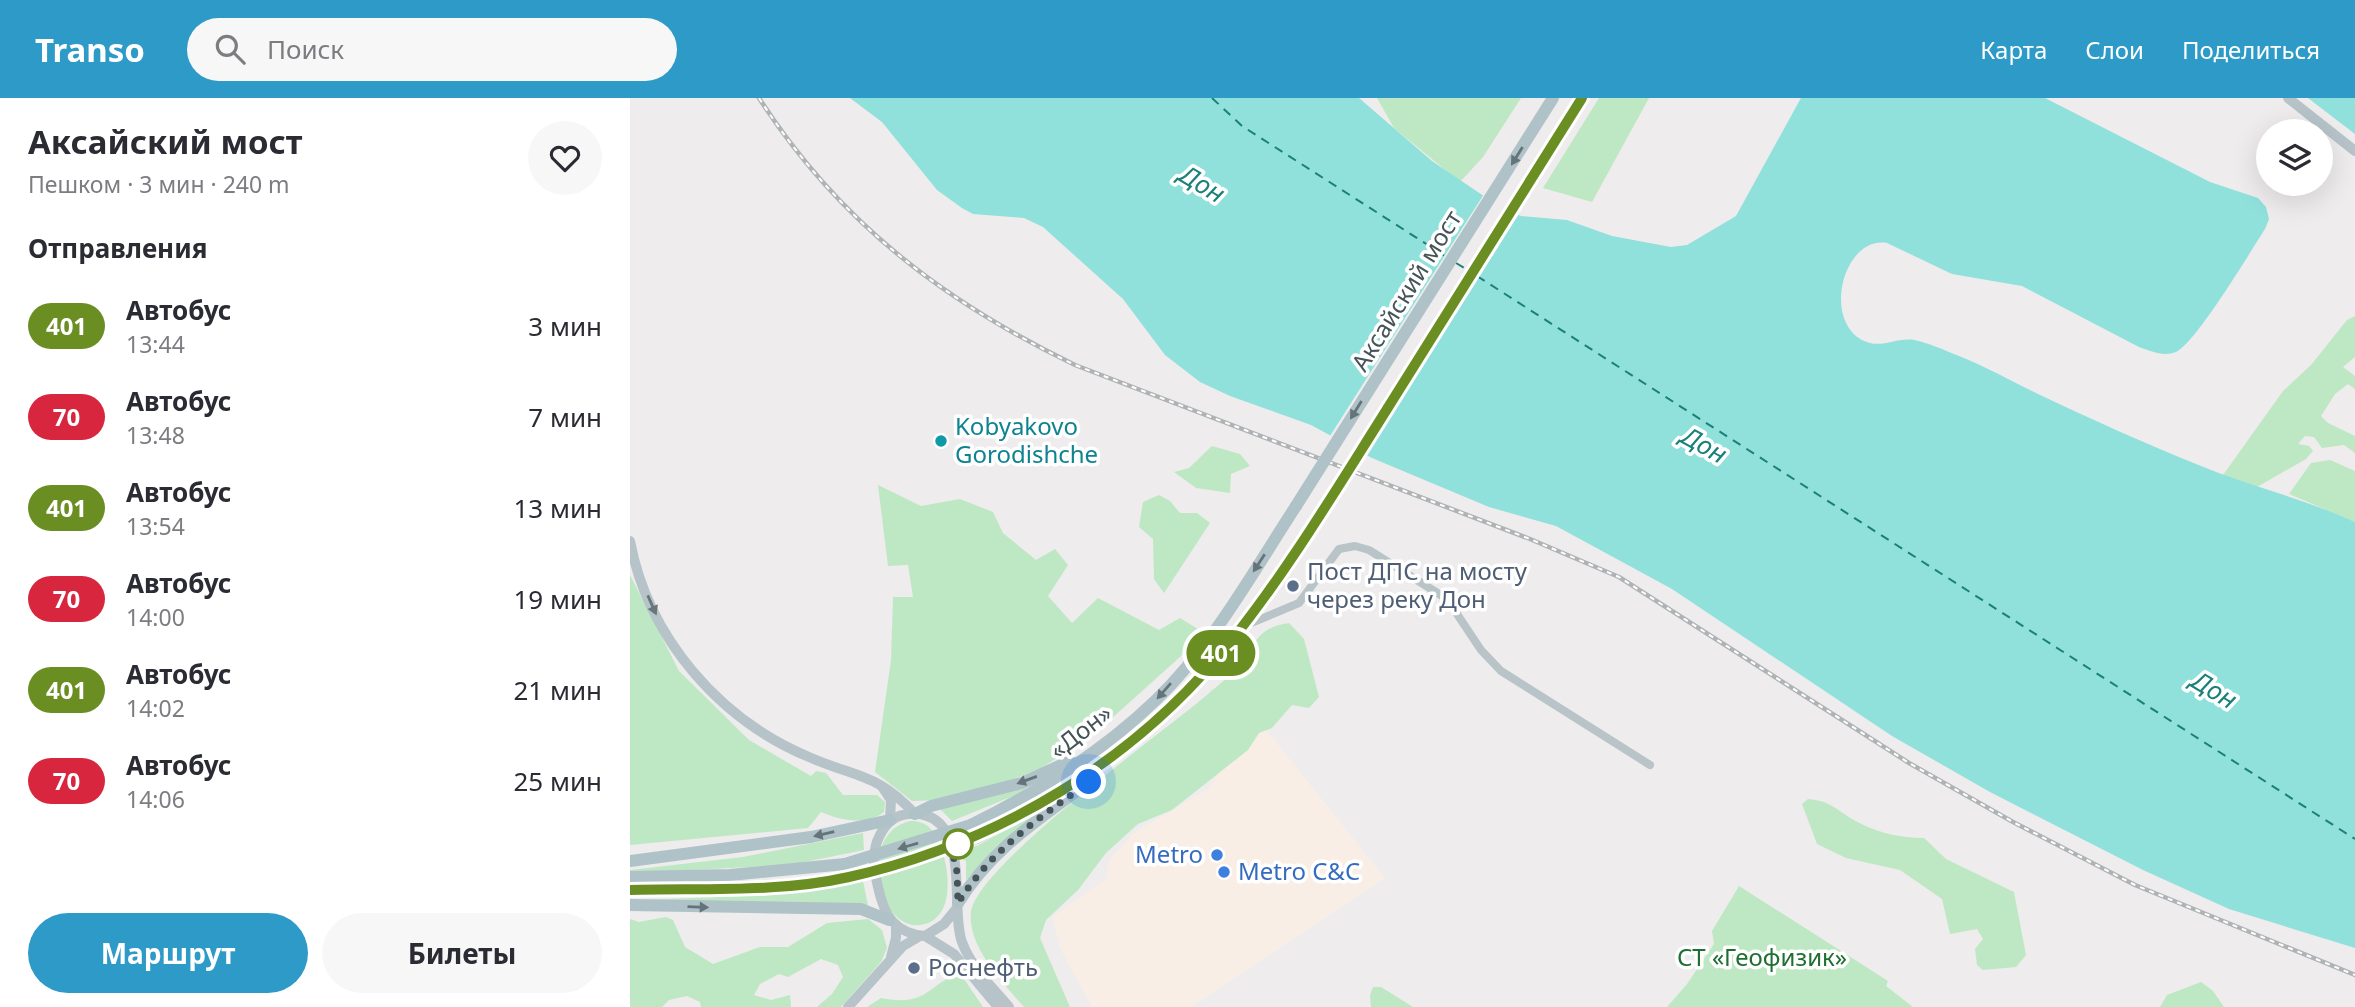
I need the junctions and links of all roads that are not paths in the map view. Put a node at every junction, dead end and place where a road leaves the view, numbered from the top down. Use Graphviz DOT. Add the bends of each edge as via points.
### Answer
graph roads {
  1 [pos="1553,98"];
  2 [pos="1582,98"];
  3 [pos="2288,98"];
  4 [pos="2355,152"];
  5 [pos="1296,506"];
  6 [pos="1317,520"];
  7 [pos="630,541"];
  8 [pos="1242,627"];
  9 [pos="1128,722"];
  10 [pos="1127,747"];
  11 [pos="1650,765"];
  12 [pos="873,780"];
  13 [pos="915,814"];
  14 [pos="890,820"];
  15 [pos="973,831"];
  16 [pos="630,861"];
  17 [pos="630,877"];
  18 [pos="630,890"];
  19 [pos="630,905"];
  20 [pos="957,906"];
  21 [pos="892,923"];
  22 [pos="922,936"];
  23 [pos="888,962"];
  24 [pos="848,1007"];
  25 [pos="998,1007"];
  26 [pos="1009,1007"];
  1 -- 5 [label="main road, Аксайский мост, one-way, bridge"];
  2 -- 6 [label="main road, Аксайский мост, bridge"];
  3 -- 4 [label="main road"];
  5 -- 9 [label="main road, «Дон», one-way" via="1216,629 1156,700"];
  6 -- 8 [label="main road, «Дон»"];
  7 -- 12 [label="main road, one-way" via="642,584 669,638 697,677 739,717 774,741"];
  8 -- 10 [label="main road, «Дон»" via="1168,710"];
  8 -- 11 [label="street" via="1299,603 1339,549 1355,546 1369,550 1447,599 1501,671"];
  9 -- 13 [label="main road, one-way" via="1049,772"];
  9 -- 15 [label="main road, «Дон»" via="1051,782"];
  10 -- 15 [label="main road, «Дон»" via="1029,811"];
  10 -- 20 [label="main road" via="1119,759 1017,834 979,872"];
  12 -- 13 [label="main road" via="893,791"];
  12 -- 14 [label="main road" via="891,800"];
  13 -- 14 [label="main road"];
  13 -- 20 [label="main road" via="932,819 950,842 957,872"];
  14 -- 16 [label="main road, one-way" via="811,837"];
  14 -- 21 [label="main road" via="875,845 874,866"];
  15 -- 17 [label="main road, «Дон», one-way, bridge" via="845,864 769,873"];
  15 -- 18 [label="main road, «Дон», bridge" via="848,877 797,885"];
  19 -- 21 [label="main road, one-way" via="861,909"];
  20 -- 22 [label="main road" via="944,925"];
  20 -- 26 [label="main road" via="962,945"];
  21 -- 22 [label="main road"];
  21 -- 23 [label="main road" via="894,949"];
  22 -- 23 [label="main road" via="902,946"];
  22 -- 25 [label="main road" via="954,954"];
  23 -- 24 [label="main road"];
}
